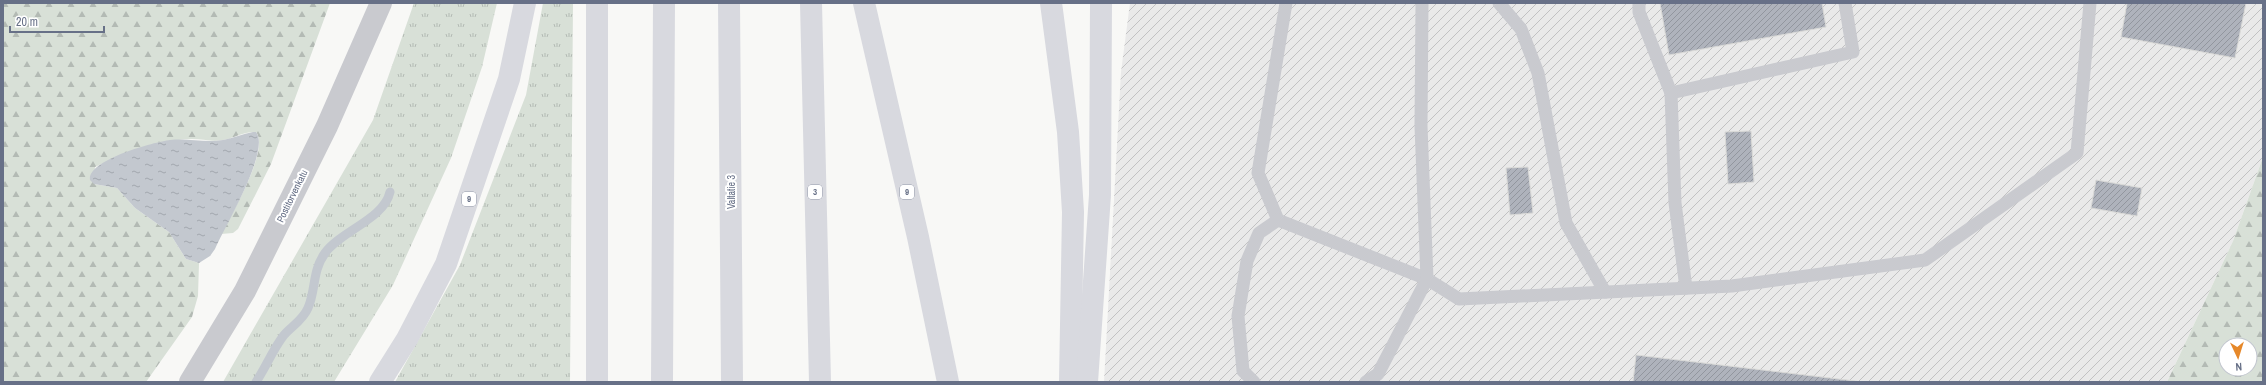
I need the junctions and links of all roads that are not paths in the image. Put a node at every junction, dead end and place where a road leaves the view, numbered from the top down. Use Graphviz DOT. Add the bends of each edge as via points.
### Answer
graph roads {
  1 [pos="381,3"];
  2 [pos="525,3"];
  3 [pos="597,3"];
  4 [pos="664,3"];
  5 [pos="729,3"];
  6 [pos="811,3"];
  7 [pos="864,3"];
  8 [pos="1051,3"];
  9 [pos="1101,3"];
  10 [pos="1286,3"];
  11 [pos="1422,3"];
  12 [pos="1499,3"];
  13 [pos="1639,3"];
  14 [pos="1845,3"];
  15 [pos="2090,3"];
  16 [pos="1670,93"];
  17 [pos="1278,220"];
  18 [pos="1427,280"];
  19 [pos="1686,288"];
  20 [pos="1605,292"];
  21 [pos="190,382"];
  22 [pos="380,382"];
  23 [pos="597,382"];
  24 [pos="662,382"];
  25 [pos="732,382"];
  26 [pos="820,382"];
  27 [pos="948,382"];
  28 [pos="1070,382"];
  29 [pos="1087,382"];
  30 [pos="1254,382"];
  31 [pos="1366,382"];
  1 -- 21 [label="street, Postitorvenkatu" via="327,126 245,291"];
  2 -- 22 [label="highway, 9" via="509,79 446,264 407,339"];
  3 -- 23 [label="highway"];
  4 -- 24 [label="highway"];
  5 -- 25 [label="highway, Valtatie 3"];
  6 -- 26 [label="highway, 3"];
  7 -- 27 [label="highway, 9"];
  8 -- 28 [label="highway" via="1068,132 1073,212"];
  9 -- 29 [label="highway" via="1100,195"];
  10 -- 17 [label="lane" via="1258,173"];
  11 -- 18 [label="lane" via="1421,126"];
  12 -- 20 [label="lane" via="1521,29 1538,73 1566,222"];
  13 -- 16 [label="lane" via="1639,12"];
  14 -- 16 [label="lane" via="1853,52"];
  15 -- 19 [label="lane" via="2077,153 1931,256 1925,260 1755,283"];
  16 -- 19 [label="lane" via="1675,203"];
  17 -- 18 [label="lane"];
  17 -- 30 [label="lane" via="1259,233 1247,261 1238,316 1243,371"];
  18 -- 20 [label="lane" via="1458,299"];
  18 -- 31 [label="lane" via="1378,374"];
  19 -- 20 [label="lane"];
}
